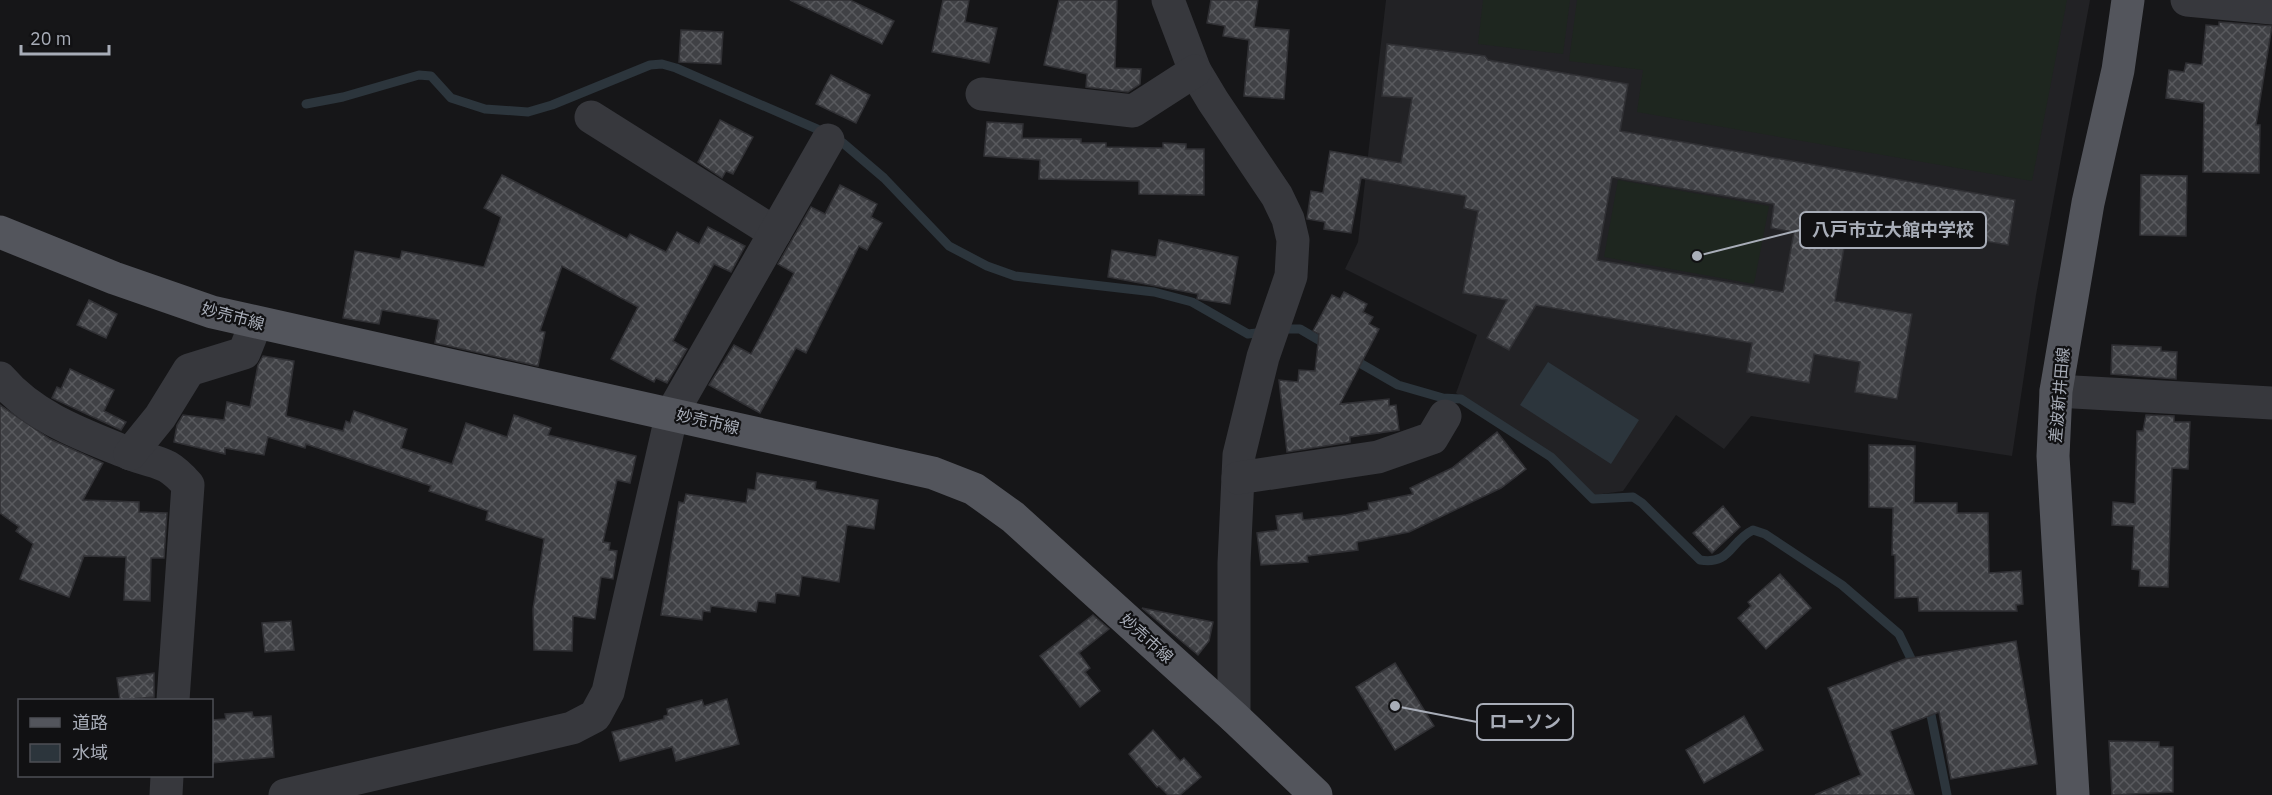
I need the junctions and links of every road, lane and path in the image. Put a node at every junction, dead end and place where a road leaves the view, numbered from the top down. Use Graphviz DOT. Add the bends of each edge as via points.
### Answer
graph roads {
  1 [pos="1168,0"];
  2 [pos="2128,0"];
  3 [pos="2187,0"];
  4 [pos="2272,8"];
  5 [pos="1195,71"];
  6 [pos="982,94"];
  7 [pos="591,117"];
  8 [pos="828,140"];
  9 [pos="0,232"];
  10 [pos="775,233"];
  11 [pos="256,323"];
  12 [pos="0,378"];
  13 [pos="2056,391"];
  14 [pos="2272,403"];
  15 [pos="672,413"];
  16 [pos="1445,416"];
  17 [pos="130,454"];
  18 [pos="1238,478"];
  19 [pos="173,699"];
  20 [pos="1234,717"];
  21 [pos="168,777"];
  22 [pos="166,795"];
  23 [pos="285,795"];
  24 [pos="1316,795"];
  25 [pos="2073,795"];
  1 -- 5 [label="street"];
  2 -- 13 [label="main road, 差波新井田線"];
  3 -- 4 [label="street"];
  5 -- 6 [label="street" via="1133,111"];
  5 -- 18 [label="street" via="1277,196 1293,240 1291,276 1263,357 1239,455"];
  7 -- 10 [label="street"];
  8 -- 10 [label="street"];
  9 -- 11 [label="main road, 妙売市線" via="114,278"];
  10 -- 15 [label="street"];
  11 -- 15 [label="main road, 妙売市線"];
  11 -- 17 [label="street" via="244,353 189,370 160,417"];
  12 -- 17 [label="street" via="11,392 45,418"];
  13 -- 14 [label="street"];
  13 -- 25 [label="main road, 差波新井田線" via="2053,456"];
  15 -- 20 [label="main road, 妙売市線" via="933,473 974,489 1013,517"];
  15 -- 23 [label="street" via="608,692 595,716 572,728"];
  16 -- 18 [label="street" via="1432,438 1378,457"];
  17 -- 19 [label="street" via="171,466 188,485"];
  18 -- 20 [label="street"];
  20 -- 24 [label="main road, 妙売市線"];
  21 -- 22 [label="street"];
}
